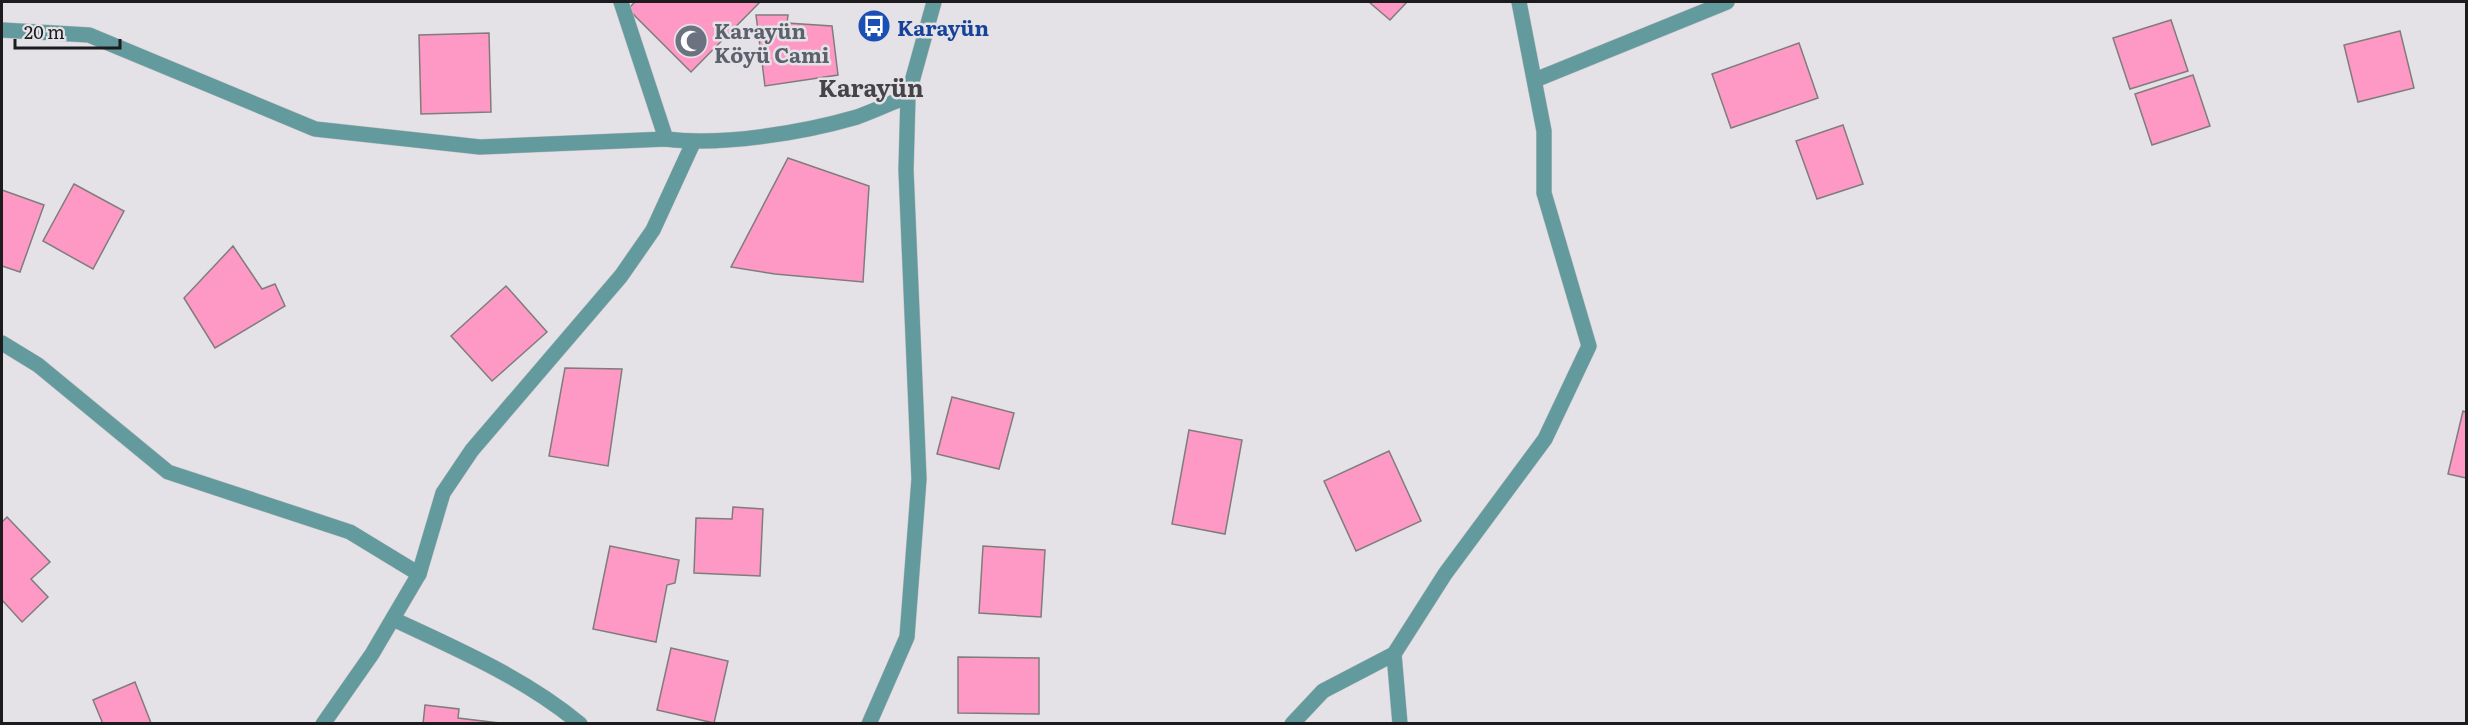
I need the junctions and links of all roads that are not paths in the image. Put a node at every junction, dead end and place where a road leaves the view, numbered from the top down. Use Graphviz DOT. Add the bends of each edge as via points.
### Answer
graph roads {
  1 [pos="621,2"];
  2 [pos="934,2"];
  3 [pos="1519,2"];
  4 [pos="1727,2"];
  5 [pos="2,30"];
  6 [pos="1535,80"];
  7 [pos="908,96"];
  8 [pos="666,139"];
  9 [pos="693,143"];
  10 [pos="2,344"];
  11 [pos="419,574"];
  12 [pos="393,619"];
  13 [pos="1394,654"];
  14 [pos="323,723"];
  15 [pos="580,723"];
  16 [pos="869,723"];
  17 [pos="1293,723"];
  18 [pos="1400,723"];
  1 -- 8 [label="street"];
  2 -- 7 [label="street"];
  3 -- 6 [label="street"];
  4 -- 6 [label="street"];
  5 -- 8 [label="street" via="89,35 315,129 480,147"];
  6 -- 13 [label="street" via="1544,131 1544,193 1589,346 1545,439 1445,574"];
  7 -- 9 [label="street" via="857,116 781,133"];
  7 -- 16 [label="street" via="906,170 919,480 907,637"];
  8 -- 9 [label="street"];
  9 -- 11 [label="street" via="653,230 621,276 472,450 443,493"];
  10 -- 11 [label="street" via="38,365 168,472 350,532"];
  11 -- 12 [label="street"];
  12 -- 14 [label="street"];
  12 -- 15 [label="street" via="481,661 558,705"];
  13 -- 17 [label="street" via="1323,692"];
  13 -- 18 [label="street"];
}
